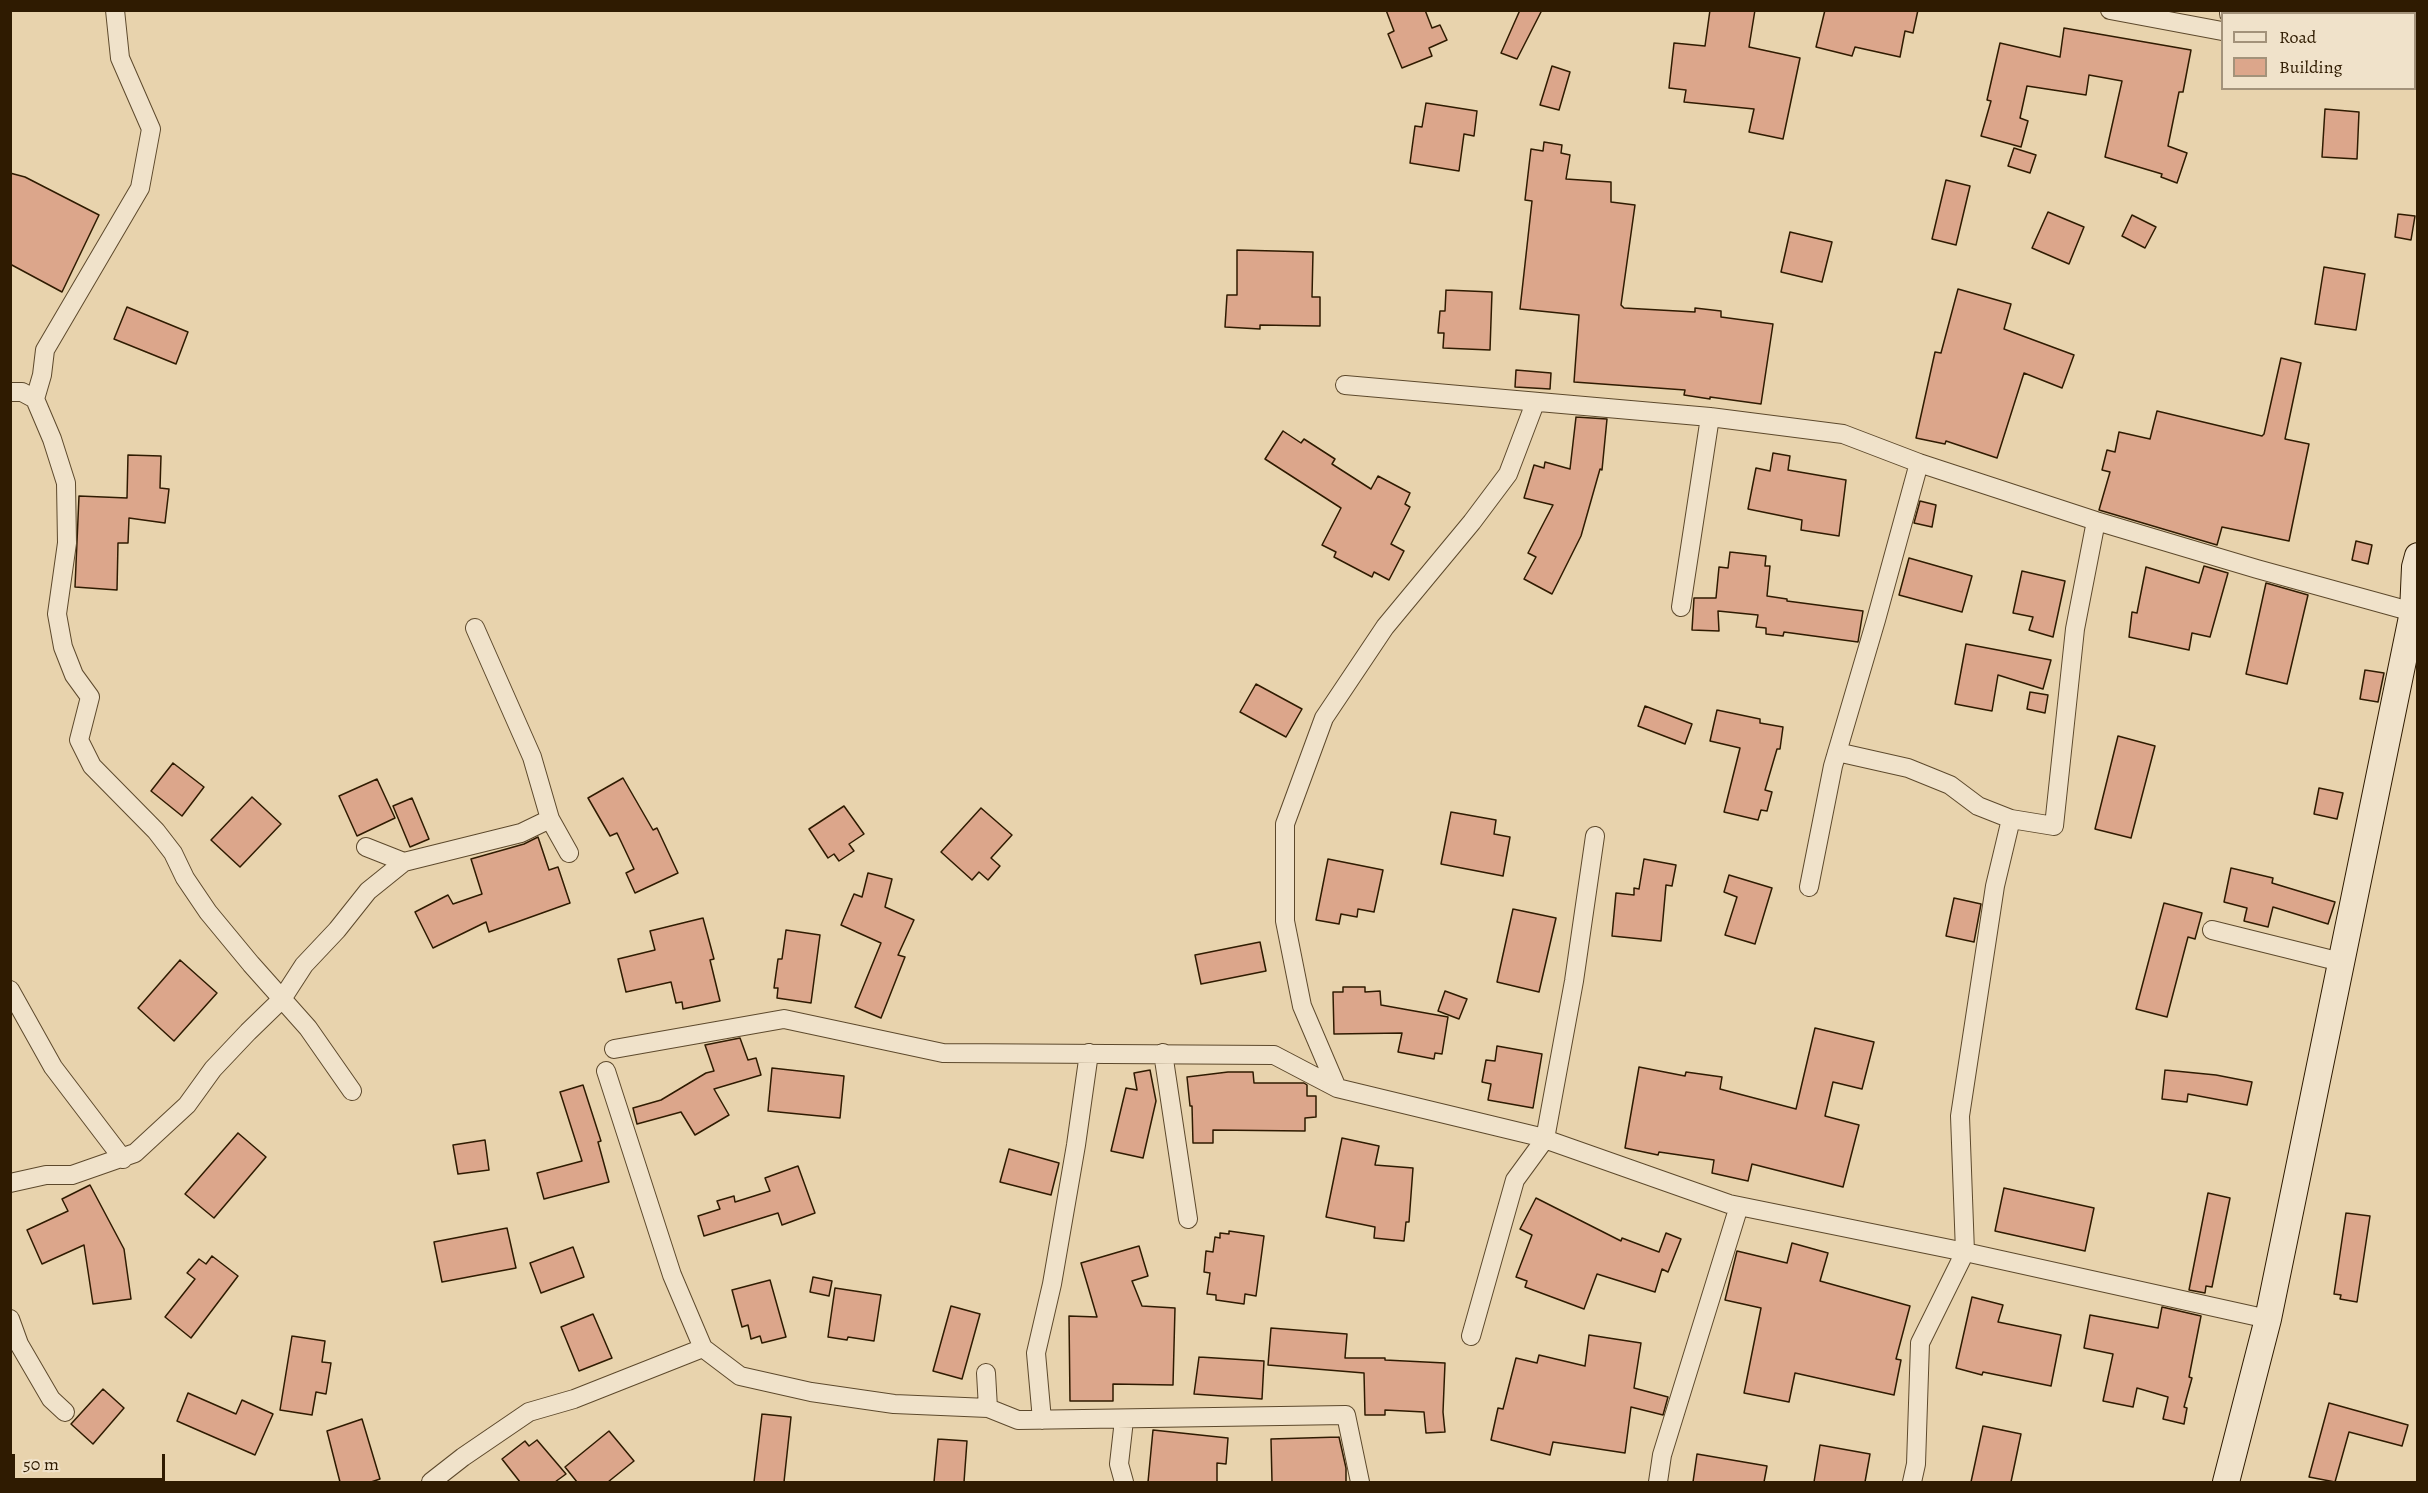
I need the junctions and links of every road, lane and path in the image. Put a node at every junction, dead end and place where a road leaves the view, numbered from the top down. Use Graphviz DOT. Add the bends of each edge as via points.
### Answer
graph roads {
  1 [pos="115,10"];
  2 [pos="2110,10"];
  3 [pos="2221,31"];
  4 [pos="1346,385"];
  5 [pos="10,392"];
  6 [pos="35,399"];
  7 [pos="1535,403"];
  8 [pos="1710,417"];
  9 [pos="1919,463"];
  10 [pos="2096,521"];
  11 [pos="2417,564"];
  12 [pos="1681,607"];
  13 [pos="2414,612"];
  14 [pos="475,628"];
  15 [pos="1837,752"];
  16 [pos="550,819"];
  17 [pos="2011,819"];
  18 [pos="1595,836"];
  19 [pos="366,847"];
  20 [pos="569,852"];
  21 [pos="404,862"];
  22 [pos="1809,887"];
  23 [pos="2212,930"];
  24 [pos="2341,962"];
  25 [pos="10,990"];
  26 [pos="282,999"];
  27 [pos="614,1049"];
  28 [pos="1089,1053"];
  29 [pos="1163,1053"];
  30 [pos="606,1071"];
  31 [pos="1336,1088"];
  32 [pos="352,1091"];
  33 [pos="1545,1139"];
  34 [pos="123,1159"];
  35 [pos="10,1184"];
  36 [pos="1739,1206"];
  37 [pos="1188,1219"];
  38 [pos="1965,1252"];
  39 [pos="10,1319"];
  40 [pos="2268,1319"];
  41 [pos="1471,1336"];
  42 [pos="703,1348"];
  43 [pos="986,1372"];
  44 [pos="988,1408"];
  45 [pos="65,1412"];
  46 [pos="1042,1420"];
  47 [pos="1124,1420"];
  48 [pos="431,1482"];
  49 [pos="1124,1482"];
  50 [pos="1360,1482"];
  51 [pos="1658,1482"];
  52 [pos="1912,1482"];
  53 [pos="2226,1482"];
  1 -- 6 [label="street" via="120,58 151,129 140,188 45,350"];
  2 -- 3 [label="street"];
  4 -- 7 [label="street"];
  5 -- 6 [label="street" via="22,392"];
  6 -- 26 [label="street" via="66,483 67,543 57,614 63,647 74,675 90,697 79,740 92,766 156,831 208,912"];
  7 -- 8 [label="street"];
  7 -- 31 [label="street" via="1508,474 1385,627 1324,718 1285,824 1286,921 1302,1006"];
  8 -- 9 [label="street" via="1843,435"];
  8 -- 12 [label="street"];
  9 -- 10 [label="street"];
  9 -- 15 [label="street"];
  10 -- 13 [label="street"];
  10 -- 17 [label="street" via="2075,629 2054,826"];
  11 -- 13 [label="main road"];
  13 -- 24 [label="main road"];
  14 -- 16 [label="street" via="532,757"];
  15 -- 17 [label="street" via="1908,768 1950,785 1978,806"];
  15 -- 22 [label="street"];
  16 -- 20 [label="street"];
  16 -- 21 [label="street" via="521,833"];
  17 -- 38 [label="street" via="1995,886 1960,1116"];
  18 -- 33 [label="street"];
  19 -- 21 [label="street"];
  21 -- 26 [label="street" via="368,891 304,965"];
  23 -- 24 [label="street"];
  24 -- 40 [label="main road"];
  25 -- 34 [label="street" via="53,1067"];
  26 -- 32 [label="street" via="308,1028"];
  26 -- 34 [label="street" via="213,1069 179,1113"];
  27 -- 28 [label="street" via="784,1019 943,1053"];
  28 -- 29 [label="street"];
  28 -- 46 [label="street" via="1052,1284 1036,1353"];
  29 -- 31 [label="street" via="1274,1055"];
  29 -- 37 [label="street"];
  30 -- 42 [label="street" via="672,1275"];
  31 -- 33 [label="street"];
  33 -- 36 [label="street"];
  33 -- 41 [label="street" via="1515,1180"];
  34 -- 35 [label="street" via="72,1175 46,1175"];
  36 -- 38 [label="street"];
  36 -- 51 [label="street" via="1662,1455"];
  38 -- 40 [label="street"];
  38 -- 52 [label="street" via="1920,1343"];
  39 -- 45 [label="street" via="19,1344 51,1399"];
  40 -- 53 [label="main road"];
  42 -- 44 [label="street" via="740,1376 811,1392 894,1404"];
  42 -- 48 [label="street" via="574,1399 529,1412"];
  43 -- 44 [label="street"];
  44 -- 46 [label="street" via="1018,1420"];
  46 -- 47 [label="street"];
  47 -- 49 [label="street" via="1119,1464"];
  47 -- 50 [label="street" via="1346,1415"];
}
